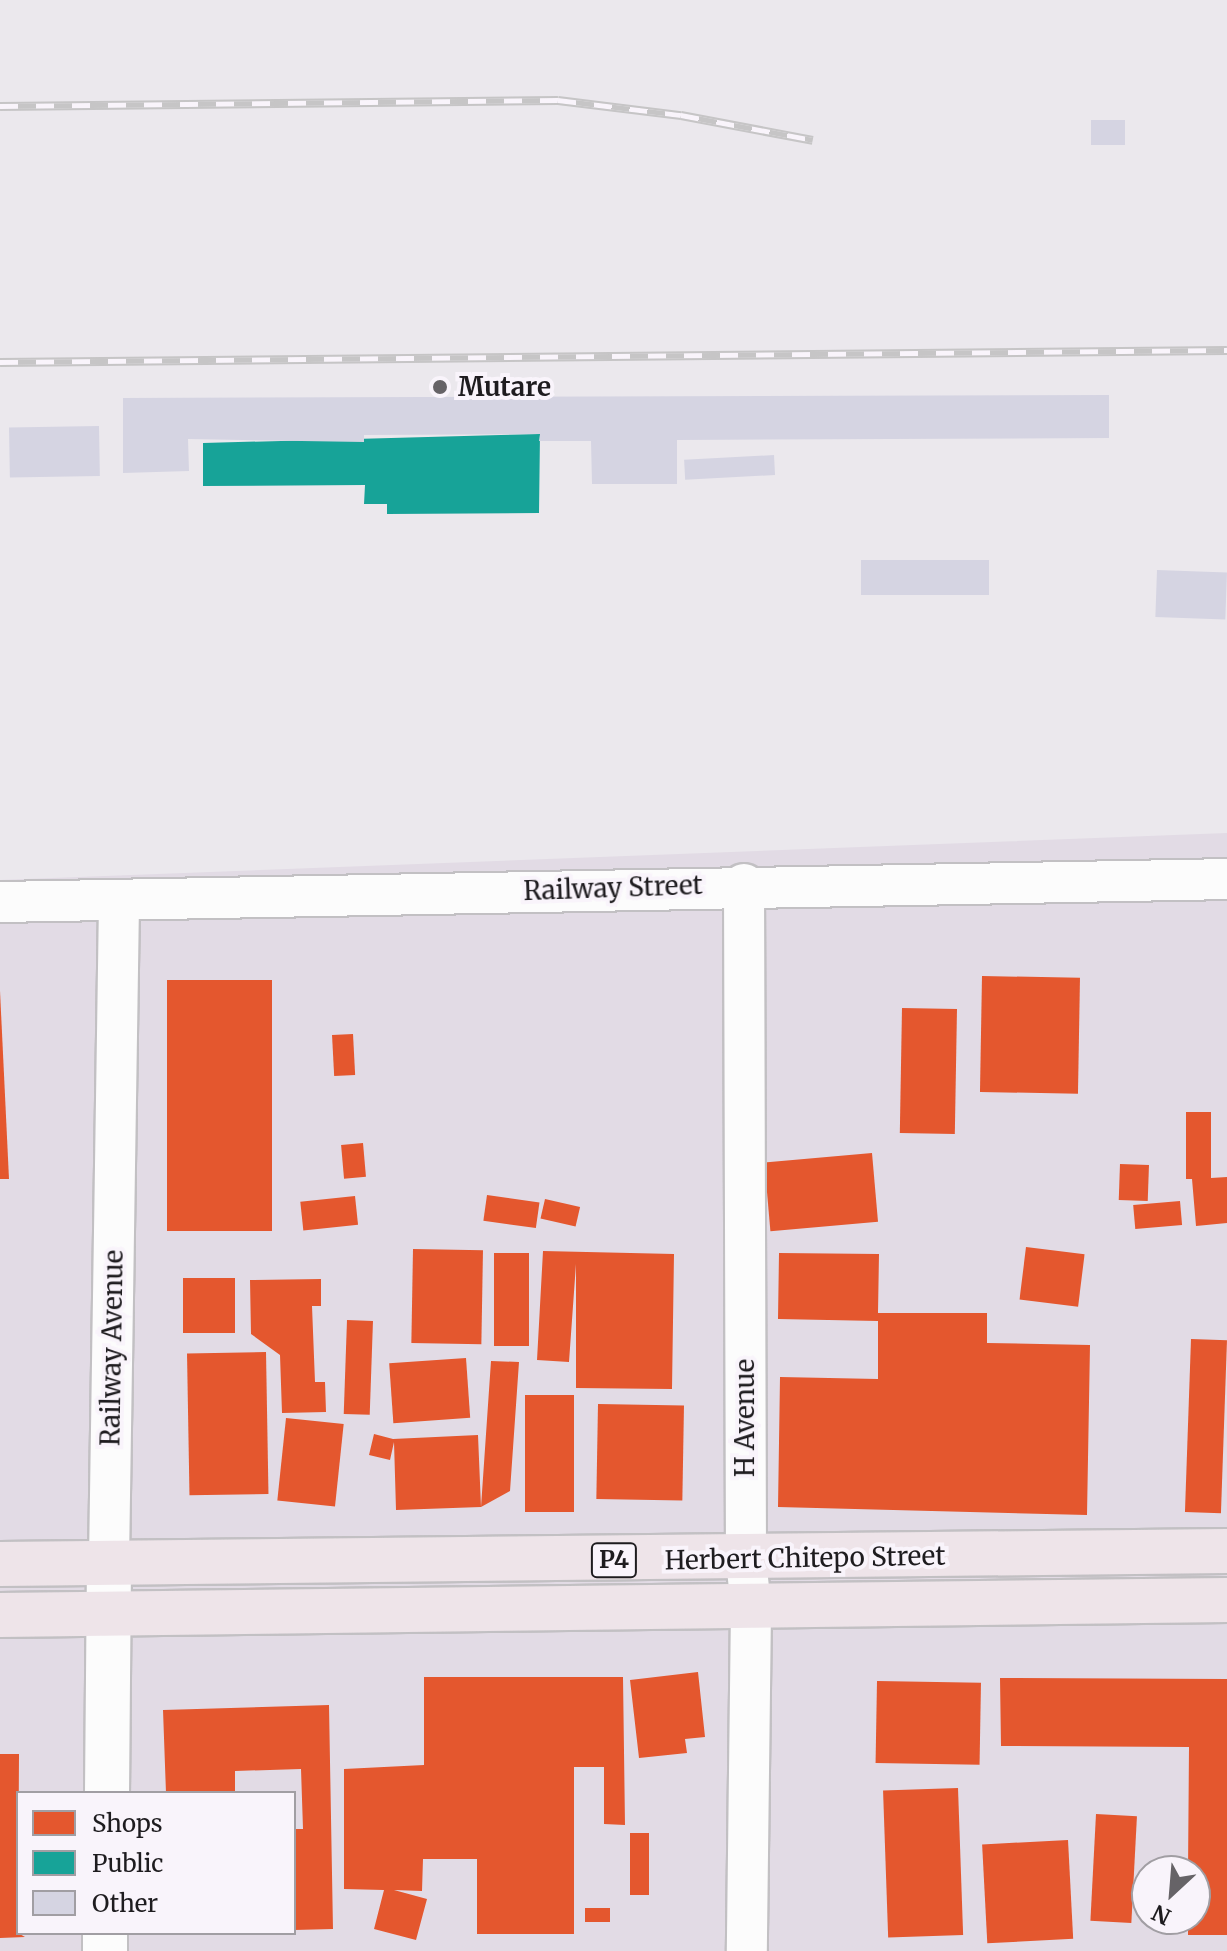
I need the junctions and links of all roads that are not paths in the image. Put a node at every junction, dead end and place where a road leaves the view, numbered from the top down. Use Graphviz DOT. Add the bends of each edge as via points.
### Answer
graph roads {
  1 [pos="1227,879"];
  2 [pos="744,884"];
  3 [pos="0,902"];
  4 [pos="119,903"];
  5 [pos="1227,1551"];
  6 [pos="746,1559"];
  7 [pos="109,1561"];
  8 [pos="0,1564"];
  9 [pos="1227,1600"];
  10 [pos="751,1608"];
  11 [pos="0,1615"];
  12 [pos="109,1615"];
  13 [pos="107,1791"];
  14 [pos="747,1951"];
  1 -- 2 [label="street, Railway Street"];
  2 -- 4 [label="street, Railway Street"];
  2 -- 6 [label="street, H Avenue"];
  3 -- 4 [label="street, Railway Street"];
  4 -- 7 [label="street, Railway Avenue"];
  5 -- 6 [label="highway, Herbert Chitepo Street / P4"];
  6 -- 7 [label="highway, Herbert Chitepo Street / P4"];
  6 -- 10 [label="street, H Avenue"];
  7 -- 8 [label="highway, Herbert Chitepo Street / P4"];
  7 -- 12 [label="main road, Railway Avenue"];
  9 -- 10 [label="highway, Herbert Chitepo Street / P4"];
  10 -- 12 [label="highway, Herbert Chitepo Street / P4"];
  10 -- 14 [label="street, H Avenue"];
  11 -- 12 [label="highway, Herbert Chitepo Street / P4"];
  12 -- 13 [label="main road, Railway Avenue"];
}
